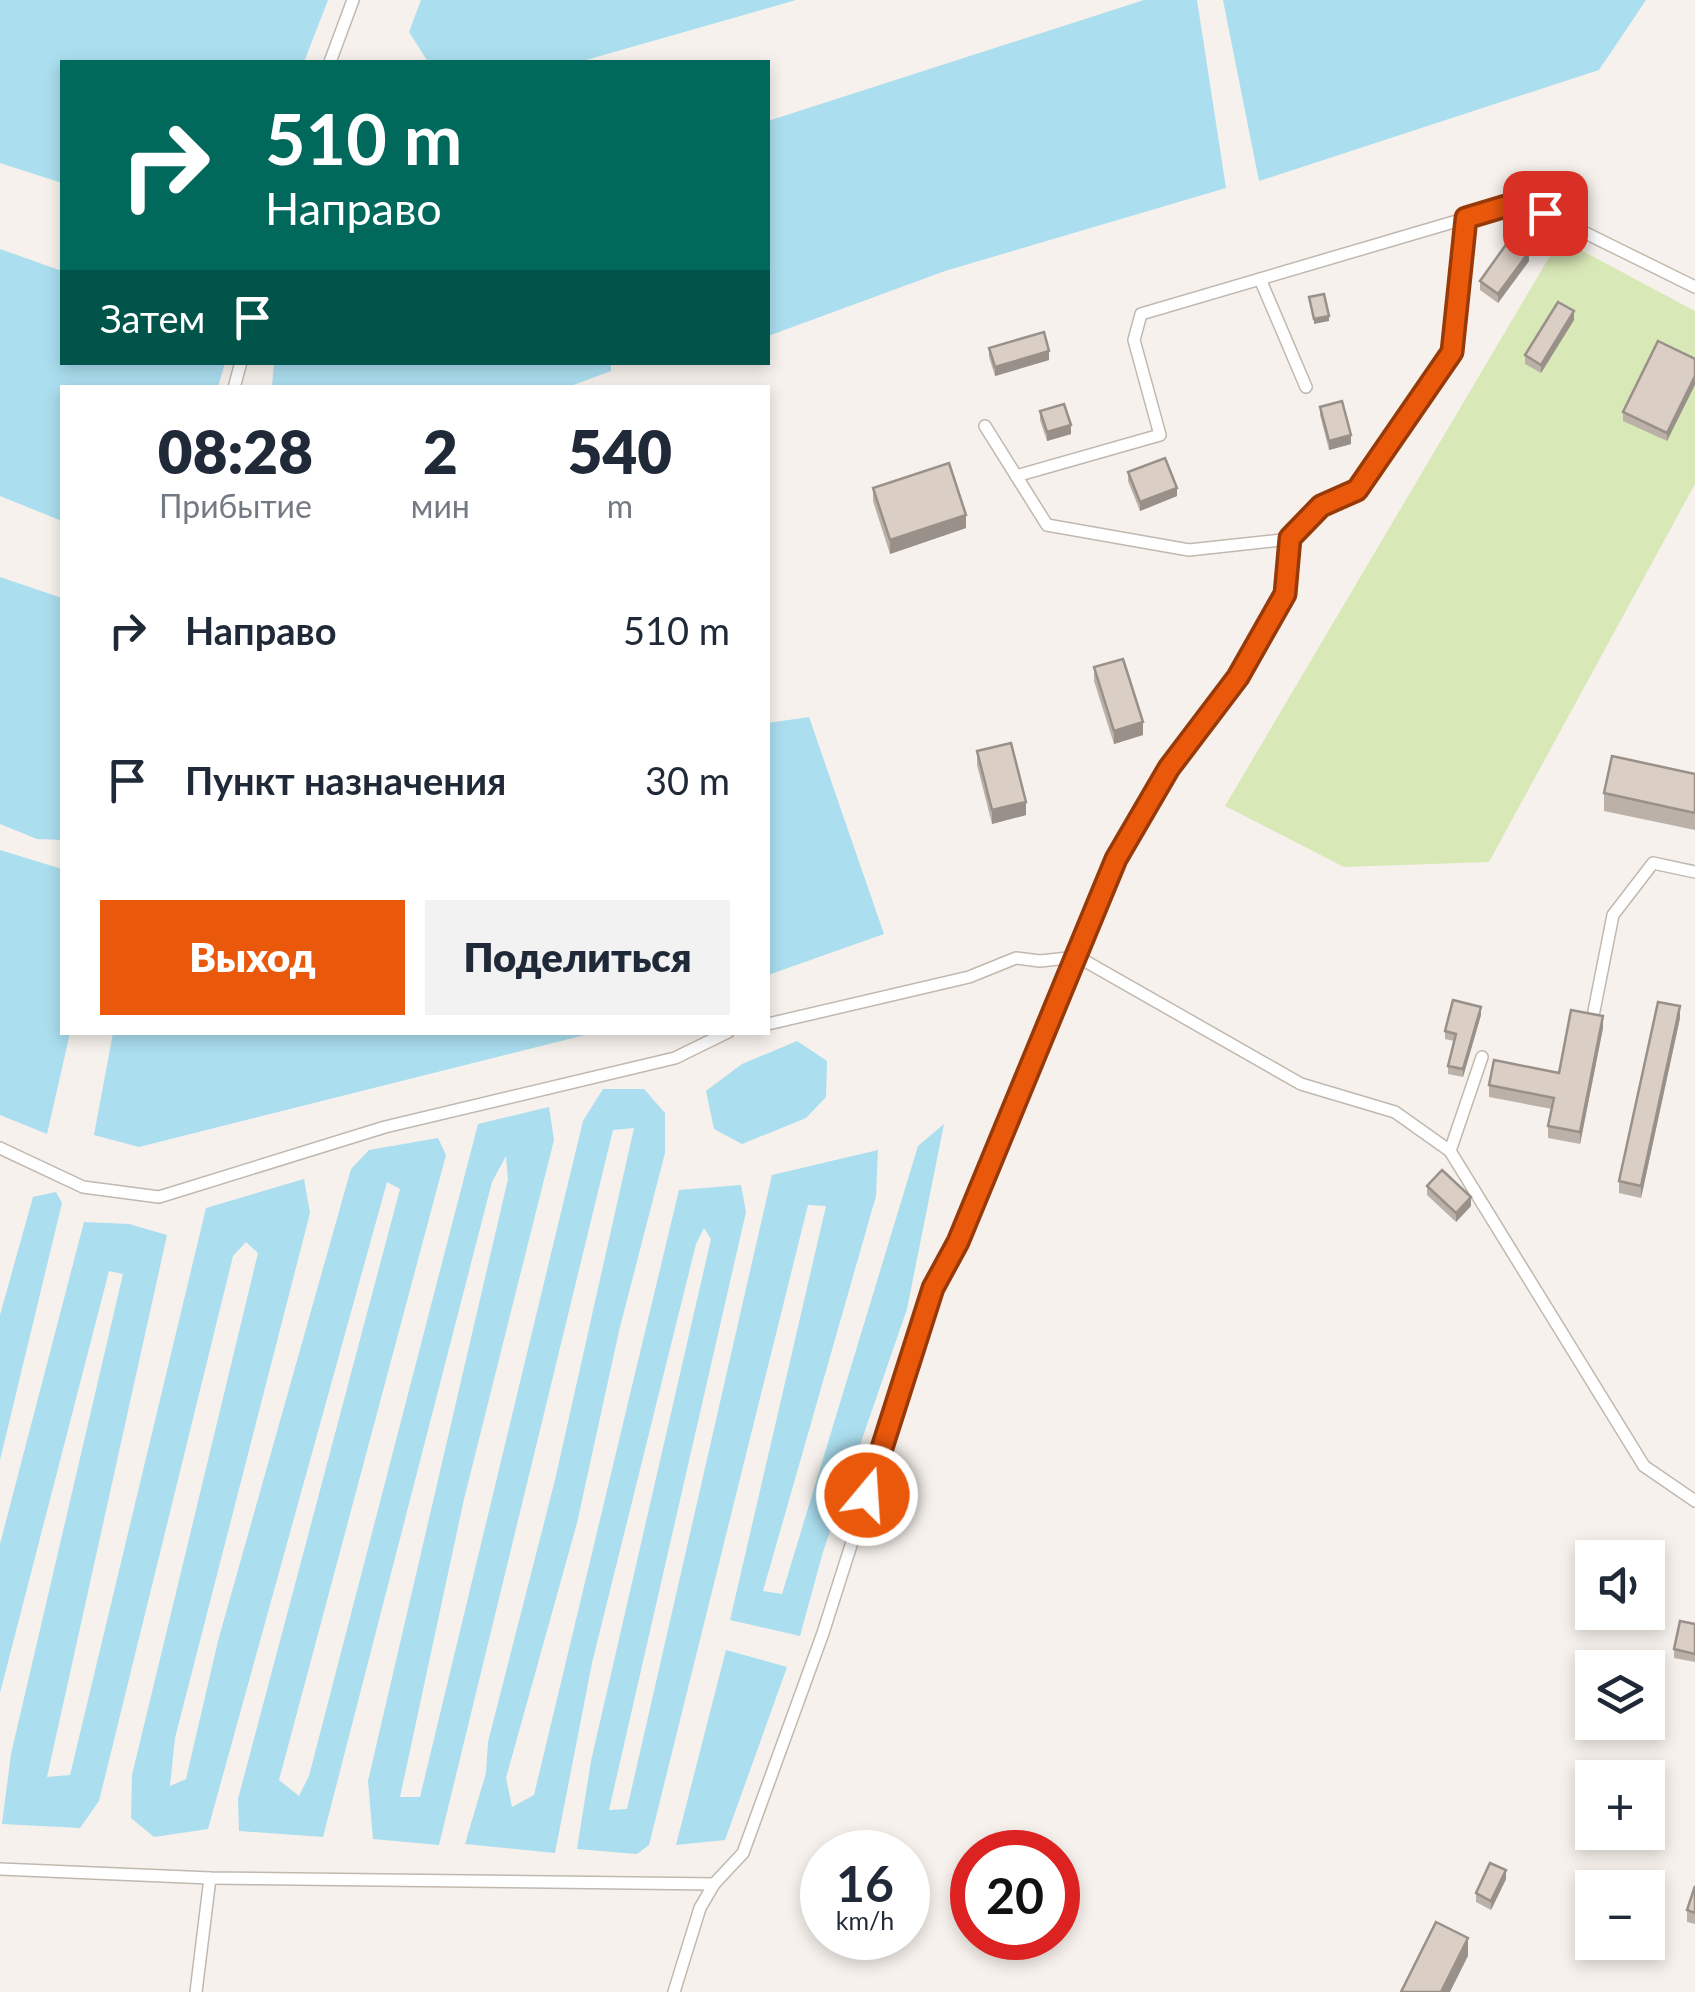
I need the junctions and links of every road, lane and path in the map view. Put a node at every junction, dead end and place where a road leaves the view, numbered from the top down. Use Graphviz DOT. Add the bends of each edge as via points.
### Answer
graph roads {
  1 [pos="353,0"];
  2 [pos="331,60"];
  3 [pos="1466,218"];
  4 [pos="1260,279"];
  5 [pos="1695,286"];
  6 [pos="1306,387"];
  7 [pos="985,426"];
  8 [pos="1016,476"];
  9 [pos="1290,538"];
  10 [pos="1695,872"];
  11 [pos="1078,957"];
  12 [pos="1594,1012"];
  13 [pos="770,1024"];
  14 [pos="722,1035"];
  15 [pos="1482,1057"];
  16 [pos="0,1148"];
  17 [pos="1450,1151"];
  18 [pos="1695,1501"];
  19 [pos="0,1868"];
  20 [pos="210,1878"];
  21 [pos="714,1884"];
  22 [pos="196,1992"];
  23 [pos="674,1992"];
  1 -- 2 [label="lane"];
  3 -- 4 [label="lane"];
  3 -- 5 [label="lane" via="1506,206 1545,213"];
  3 -- 9 [label="lane" via="1452,352 1357,490 1321,506"];
  4 -- 6 [label="lane"];
  4 -- 8 [label="lane" via="1141,314 1134,340 1160,436"];
  7 -- 8 [label="lane"];
  8 -- 9 [label="lane" via="1047,524 1190,550"];
  9 -- 11 [label="lane" via="1285,594 1238,677 1169,768 1116,859"];
  10 -- 12 [label="lane" via="1653,862 1613,915"];
  11 -- 13 [label="lane" via="1016,958 969,977"];
  11 -- 17 [label="lane" via="1301,1084 1395,1112"];
  11 -- 21 [label="lane" via="933,1288 823,1634 744,1853"];
  14 -- 16 [label="lane" via="675,1058 385,1127 159,1197 84,1187"];
  15 -- 17 [label="lane"];
  17 -- 18 [label="lane" via="1644,1466"];
  19 -- 20 [label="lane"];
  20 -- 21 [label="lane"];
  20 -- 22 [label="lane"];
  21 -- 23 [label="lane"];
}
